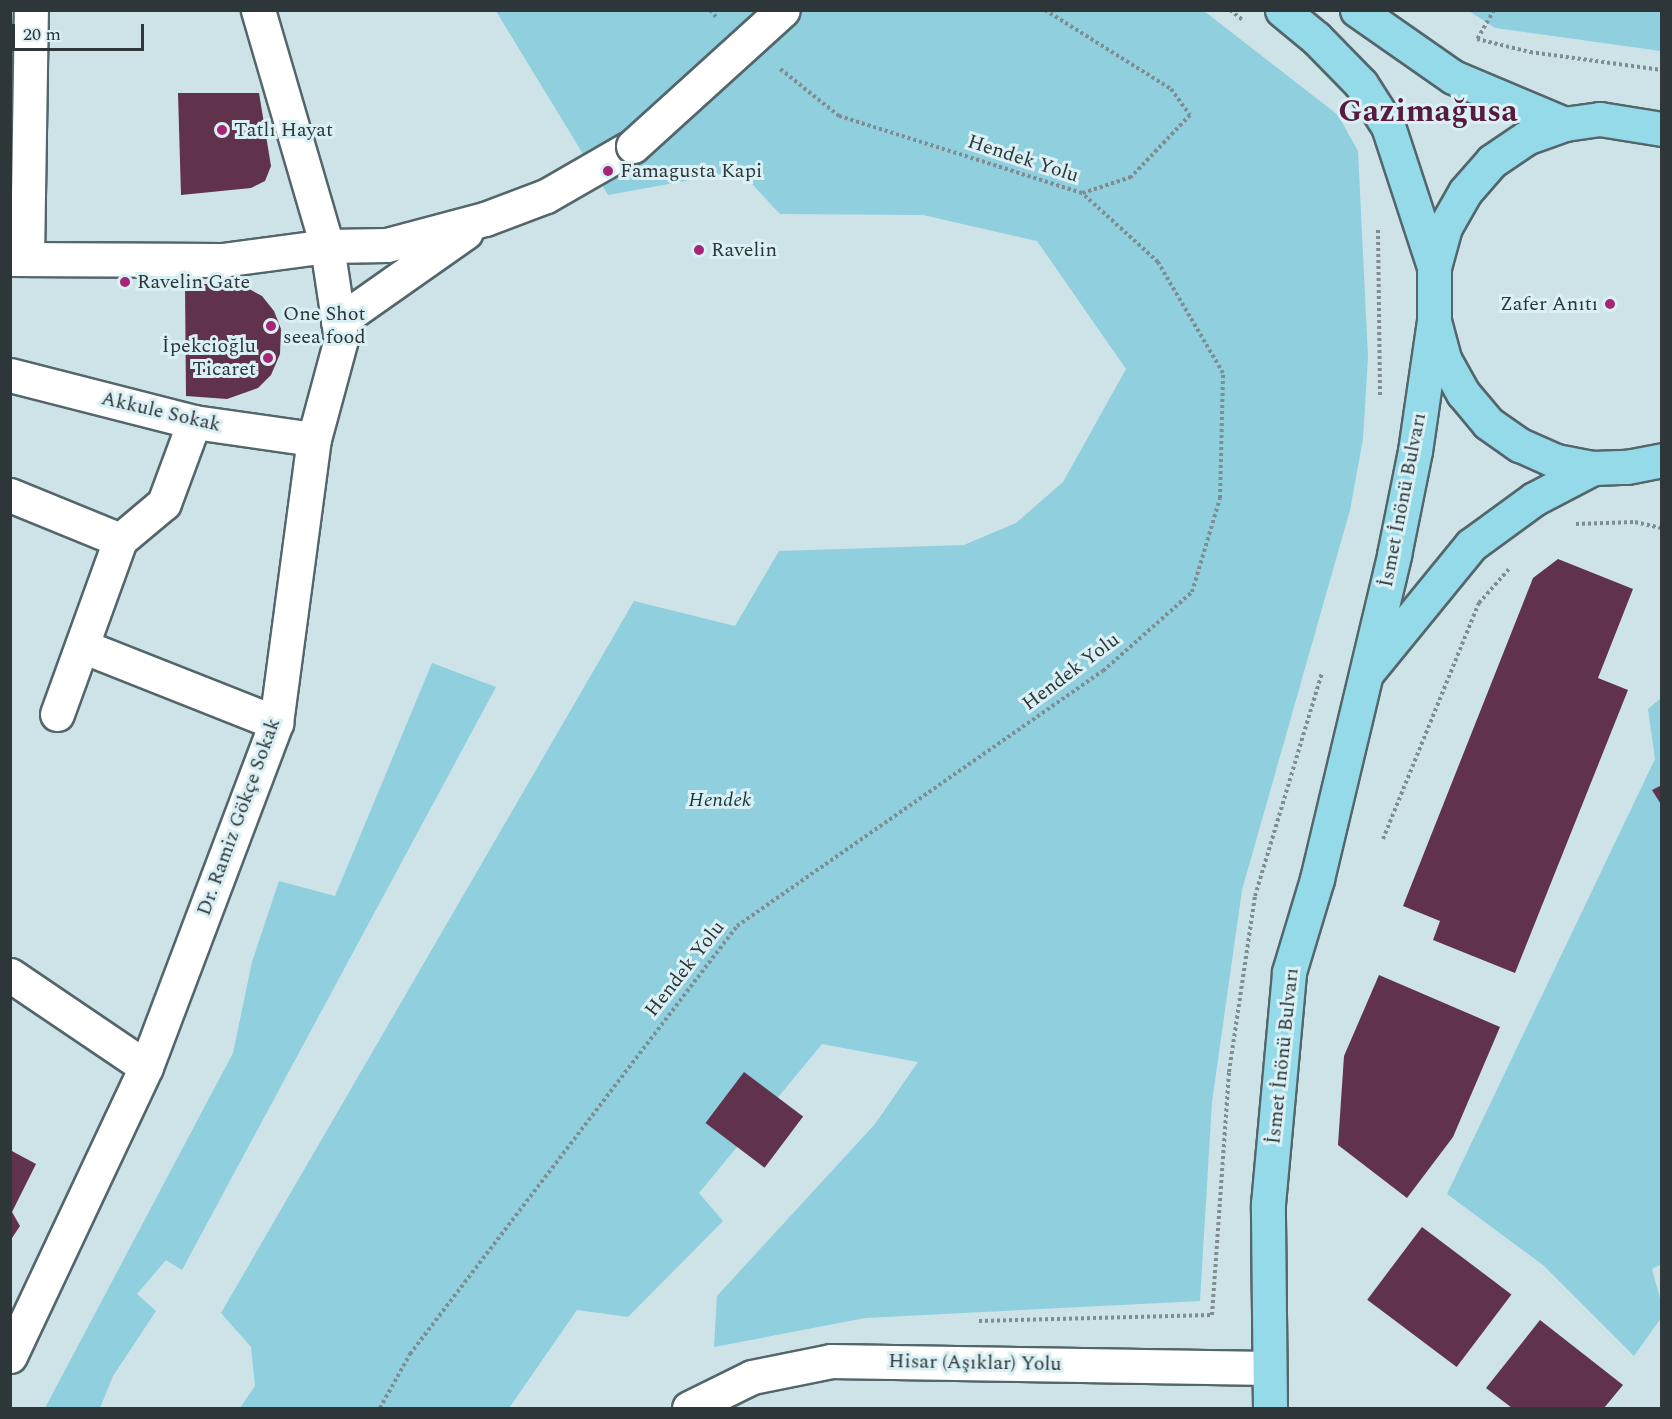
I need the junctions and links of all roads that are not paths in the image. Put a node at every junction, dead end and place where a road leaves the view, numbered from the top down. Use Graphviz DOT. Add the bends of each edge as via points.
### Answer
graph roads {
  1 [pos="31,10"];
  2 [pos="258,10"];
  3 [pos="783,10"];
  4 [pos="1282,10"];
  5 [pos="1357,10"];
  6 [pos="1564,124"];
  7 [pos="1662,129"];
  8 [pos="485,219"];
  9 [pos="327,246"];
  10 [pos="19,259"];
  11 [pos="1434,267"];
  12 [pos="1434,321"];
  13 [pos="338,322"];
  14 [pos="10,375"];
  15 [pos="194,422"];
  16 [pos="314,439"];
  17 [pos="1661,460"];
  18 [pos="1593,468"];
  19 [pos="10,495"];
  20 [pos="120,540"];
  21 [pos="82,646"];
  22 [pos="1364,676"];
  23 [pos="57,714"];
  24 [pos="276,723"];
  25 [pos="10,975"];
  26 [pos="146,1066"];
  27 [pos="10,1356"];
  28 [pos="1269,1368"];
  29 [pos="689,1408"];
  30 [pos="1270,1408"];
  1 -- 10 [label="street"];
  2 -- 9 [label="street, Dr. Ramiz Gökçe Sokak"];
  3 -- 8 [label="street, bridge" via="633,146 546,196"];
  4 -- 11 [label="main road" via="1361,84 1388,126"];
  5 -- 6 [label="main road" via="1453,77"];
  6 -- 7 [label="main road" via="1599,119"];
  6 -- 11 [label="main road" via="1526,138 1492,161 1465,192 1445,227"];
  8 -- 9 [label="street" via="387,244"];
  8 -- 13 [label="street"];
  9 -- 10 [label="street" via="222,260"];
  9 -- 13 [label="street, Dr. Ramiz Gökçe Sokak"];
  11 -- 12 [label="main road"];
  12 -- 18 [label="main road" via="1454,376 1488,423 1520,445 1556,461"];
  12 -- 22 [label="main road, İsmet İnönü Bulvarı" via="1415,451"];
  13 -- 16 [label="street, Dr. Ramiz Gökçe Sokak" via="341,339"];
  14 -- 15 [label="street, Akkule Sokak"];
  15 -- 16 [label="street, Akkule Sokak"];
  15 -- 20 [label="street" via="164,503"];
  16 -- 24 [label="street, Dr. Ramiz Gökçe Sokak" via="308,524"];
  17 -- 18 [label="main road"];
  18 -- 22 [label="main road, İsmet İnönü Bulvarı" via="1534,499 1471,545"];
  19 -- 20 [label="street"];
  20 -- 21 [label="street"];
  21 -- 23 [label="street"];
  21 -- 24 [label="street"];
  22 -- 28 [label="main road, İsmet İnönü Bulvarı" via="1317,879 1289,972 1268,1204"];
  24 -- 26 [label="street, Dr. Ramiz Gökçe Sokak"];
  25 -- 26 [label="street"];
  26 -- 27 [label="street, Dr. Ramiz Gökçe Sokak"];
  28 -- 29 [label="street, Hisar (Aşıklar) Yolu" via="831,1361 752,1377"];
  28 -- 30 [label="main road, İsmet İnönü Bulvarı"];
}
